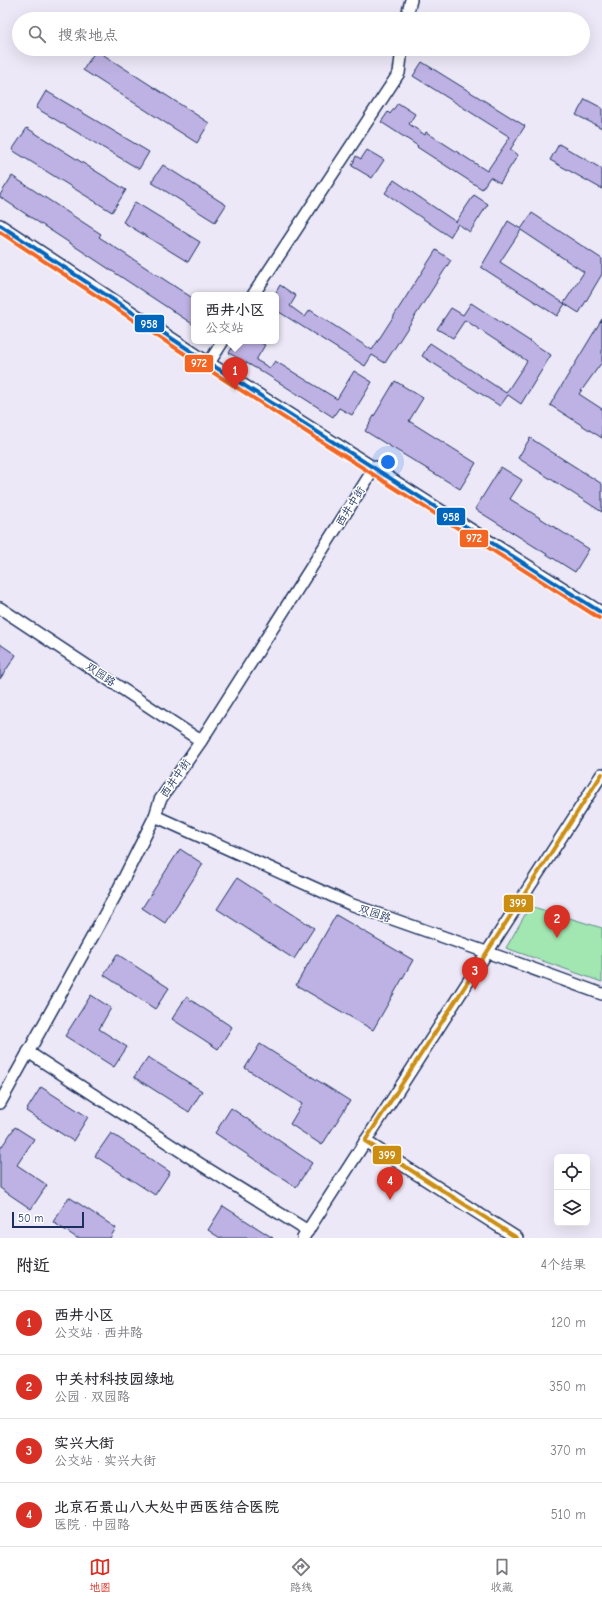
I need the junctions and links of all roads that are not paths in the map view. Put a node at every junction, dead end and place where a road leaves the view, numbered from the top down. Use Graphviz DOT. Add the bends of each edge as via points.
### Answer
graph roads {
  1 [pos="411,0"];
  2 [pos="408,12"];
  3 [pos="401,56"];
  4 [pos="0,225"];
  5 [pos="256,292"];
  6 [pos="221,344"];
  7 [pos="209,363"];
  8 [pos="375,468"];
  9 [pos="0,608"];
  10 [pos="602,613"];
  11 [pos="201,741"];
  12 [pos="602,774"];
  13 [pos="155,816"];
  14 [pos="487,952"];
  15 [pos="602,994"];
  16 [pos="28,1052"];
  17 [pos="0,1103"];
  18 [pos="365,1141"];
  19 [pos="305,1234"];
  20 [pos="516,1238"];
  1 -- 2 [label="street"];
  3 -- 5 [label="street" via="399,73"];
  4 -- 7 [label="street"];
  6 -- 7 [label="street"];
  7 -- 8 [label="street"];
  8 -- 10 [label="street"];
  8 -- 11 [label="street, 西井中街"];
  9 -- 11 [label="street, 双园路"];
  11 -- 13 [label="street, 西井中街" via="160,800"];
  12 -- 14 [label="street"];
  13 -- 14 [label="street, 双园路" via="350,904"];
  13 -- 16 [label="street, 西井中街" via="115,896"];
  14 -- 15 [label="street, 双园路"];
  14 -- 18 [label="street"];
  16 -- 17 [label="street, 西井中街"];
  16 -- 19 [label="street"];
  18 -- 19 [label="street"];
  18 -- 20 [label="street"];
}
